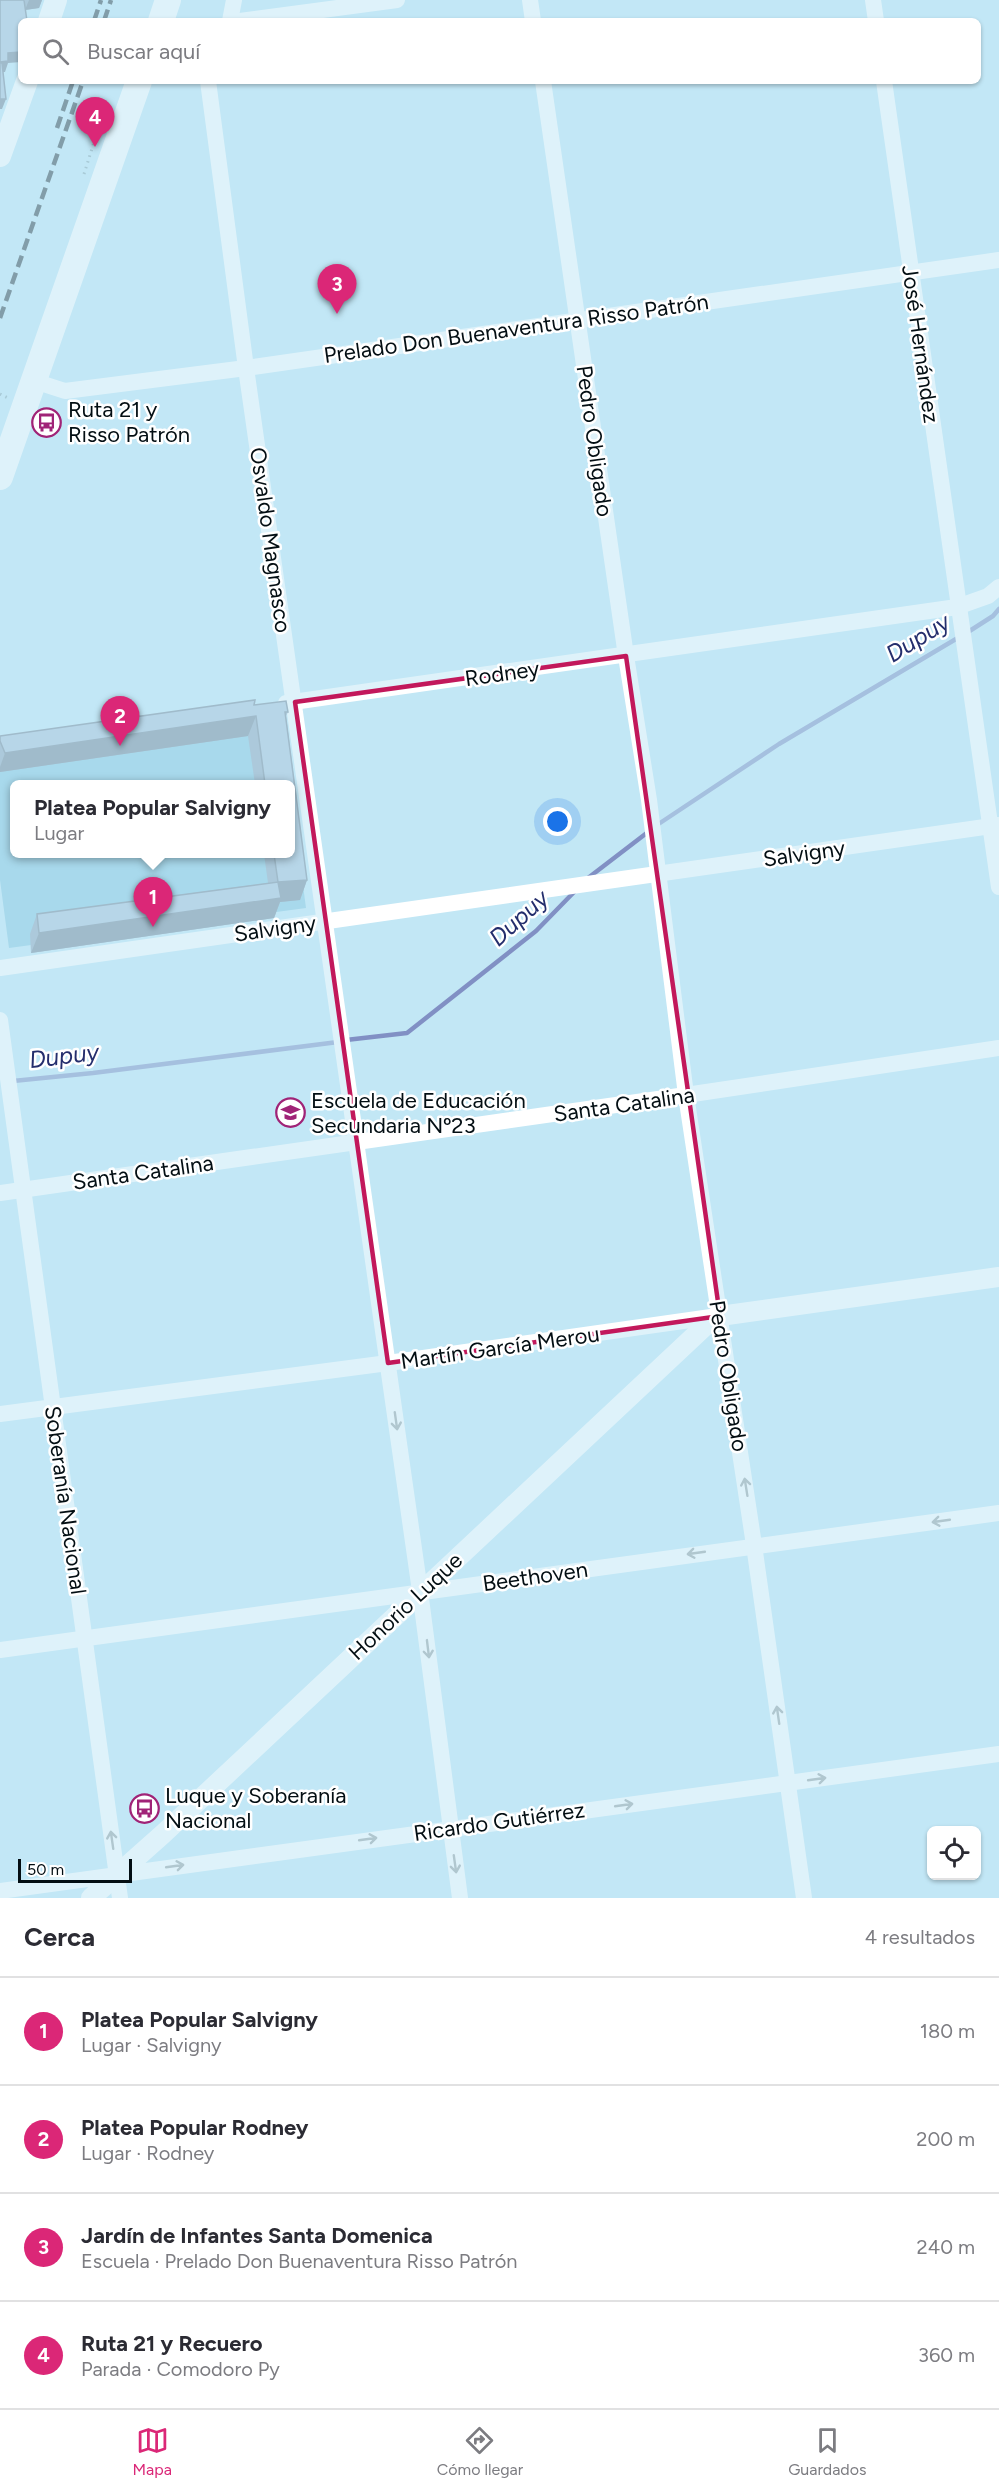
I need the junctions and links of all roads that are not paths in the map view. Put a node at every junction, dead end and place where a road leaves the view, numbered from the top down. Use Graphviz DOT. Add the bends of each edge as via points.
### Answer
graph roads {
  1 [pos="56,0"];
  2 [pos="168,0"];
  3 [pos="234,0"];
  4 [pos="397,0"];
  5 [pos="530,0"];
  6 [pos="873,0"];
  7 [pos="50,18"];
  8 [pos="162,18"];
  9 [pos="231,18"];
  10 [pos="262,18"];
  11 [pos="533,18"];
  12 [pos="876,18"];
  13 [pos="26,84"];
  14 [pos="138,84"];
  15 [pos="208,84"];
  16 [pos="543,84"];
  17 [pos="884,84"];
  18 [pos="0,156"];
  19 [pos="999,260"];
  20 [pos="911,273"];
  21 [pos="578,318"];
  22 [pos="246,368"];
  23 [pos="34,381"];
  24 [pos="0,477"];
  25 [pos="999,587"];
  26 [pos="957,607"];
  27 [pos="626,656"];
  28 [pos="295,702"];
  29 [pos="271,706"];
  30 [pos="995,826"];
  31 [pos="657,873"];
  32 [pos="999,887"];
  33 [pos="325,921"];
  34 [pos="0,969"];
  35 [pos="0,1020"];
  36 [pos="999,1048"];
  37 [pos="686,1095"];
  38 [pos="357,1141"];
  39 [pos="22,1190"];
  40 [pos="0,1193"];
  41 [pos="999,1277"];
  42 [pos="720,1316"];
  43 [pos="388,1363"];
  44 [pos="52,1407"];
  45 [pos="0,1414"];
  46 [pos="999,1513"];
  47 [pos="754,1545"];
  48 [pos="420,1592"];
  49 [pos="86,1638"];
  50 [pos="0,1650"];
  51 [pos="999,1754"];
  52 [pos="787,1783"];
  53 [pos="450,1828"];
  54 [pos="117,1874"];
  55 [pos="0,1891"];
  56 [pos="91,1898"];
  57 [pos="120,1898"];
  58 [pos="460,1898"];
  59 [pos="804,1898"];
  1 -- 7 [label="main road"];
  2 -- 8 [label="main road"];
  3 -- 9 [label="street"];
  4 -- 10 [label="street"];
  5 -- 11 [label="street"];
  6 -- 12 [label="street"];
  13 -- 18 [label="main road"];
  14 -- 23 [label="main road"];
  15 -- 22 [label="street, Osvaldo Magnasco"];
  16 -- 21 [label="street, Pedro Obligado"];
  17 -- 20 [label="street, José Hernández"];
  19 -- 20 [label="street, Prelado Don Buenaventura Risso Patrón"];
  20 -- 21 [label="street, Prelado Don Buenaventura Risso Patrón"];
  20 -- 26 [label="street, José Hernández"];
  21 -- 22 [label="street, Prelado Don Buenaventura Risso Patrón"];
  21 -- 27 [label="street, Pedro Obligado"];
  22 -- 23 [label="street, Prelado Don Buenaventura Risso Patrón" via="65,391"];
  22 -- 28 [label="street, Osvaldo Magnasco"];
  23 -- 24 [label="main road"];
  25 -- 26 [label="street, Rodney" via="988,596"];
  26 -- 27 [label="street, Rodney"];
  26 -- 30 [label="street, José Hernández"];
  27 -- 28 [label="street, Rodney"];
  27 -- 31 [label="street, Pedro Obligado"];
  28 -- 29 [label="street, Rodney"];
  28 -- 33 [label="street, Osvaldo Magnasco"];
  30 -- 31 [label="street, Salvigny"];
  30 -- 32 [label="street"];
  31 -- 33 [label="street, Salvigny"];
  31 -- 37 [label="street, Pedro Obligado"];
  33 -- 34 [label="street, Salvigny"];
  33 -- 38 [label="street, Osvaldo Magnasco"];
  35 -- 39 [label="street, Soberanía Nacional"];
  36 -- 37 [label="street, Santa Catalina"];
  37 -- 38 [label="street, Santa Catalina"];
  37 -- 42 [label="street, Pedro Obligado"];
  38 -- 39 [label="street, Santa Catalina"];
  38 -- 43 [label="street"];
  39 -- 40 [label="street, Santa Catalina"];
  39 -- 44 [label="street, Soberanía Nacional"];
  41 -- 42 [label="street, Martín García Merou"];
  42 -- 43 [label="street, Martín García Merou"];
  47 -- 42 [label="street, Pedro Obligado, one-way"];
  42 -- 48 [label="street, Honorio Luque"];
  43 -- 44 [label="street, Martín García Merou"];
  43 -- 48 [label="street, one-way"];
  44 -- 45 [label="street, Martín García Merou"];
  44 -- 49 [label="street, Soberanía Nacional"];
  46 -- 47 [label="street, Beethoven, one-way"];
  47 -- 48 [label="street, Beethoven, one-way"];
  52 -- 47 [label="street, Pedro Obligado, one-way"];
  48 -- 49 [label="street, Beethoven"];
  48 -- 53 [label="street, one-way"];
  48 -- 54 [label="street, Honorio Luque"];
  49 -- 50 [label="street, Beethoven"];
  54 -- 49 [label="street, Soberanía Nacional, one-way"];
  52 -- 51 [label="street, Ricardo Gutiérrez, one-way"];
  53 -- 52 [label="street, Ricardo Gutiérrez, one-way"];
  52 -- 59 [label="street, Pedro Obligado"];
  54 -- 53 [label="street, Ricardo Gutiérrez, one-way"];
  53 -- 58 [label="street, one-way"];
  54 -- 55 [label="street, Ricardo Gutiérrez"];
  54 -- 56 [label="street, Honorio Luque"];
  54 -- 57 [label="street, Soberanía Nacional"];
}
